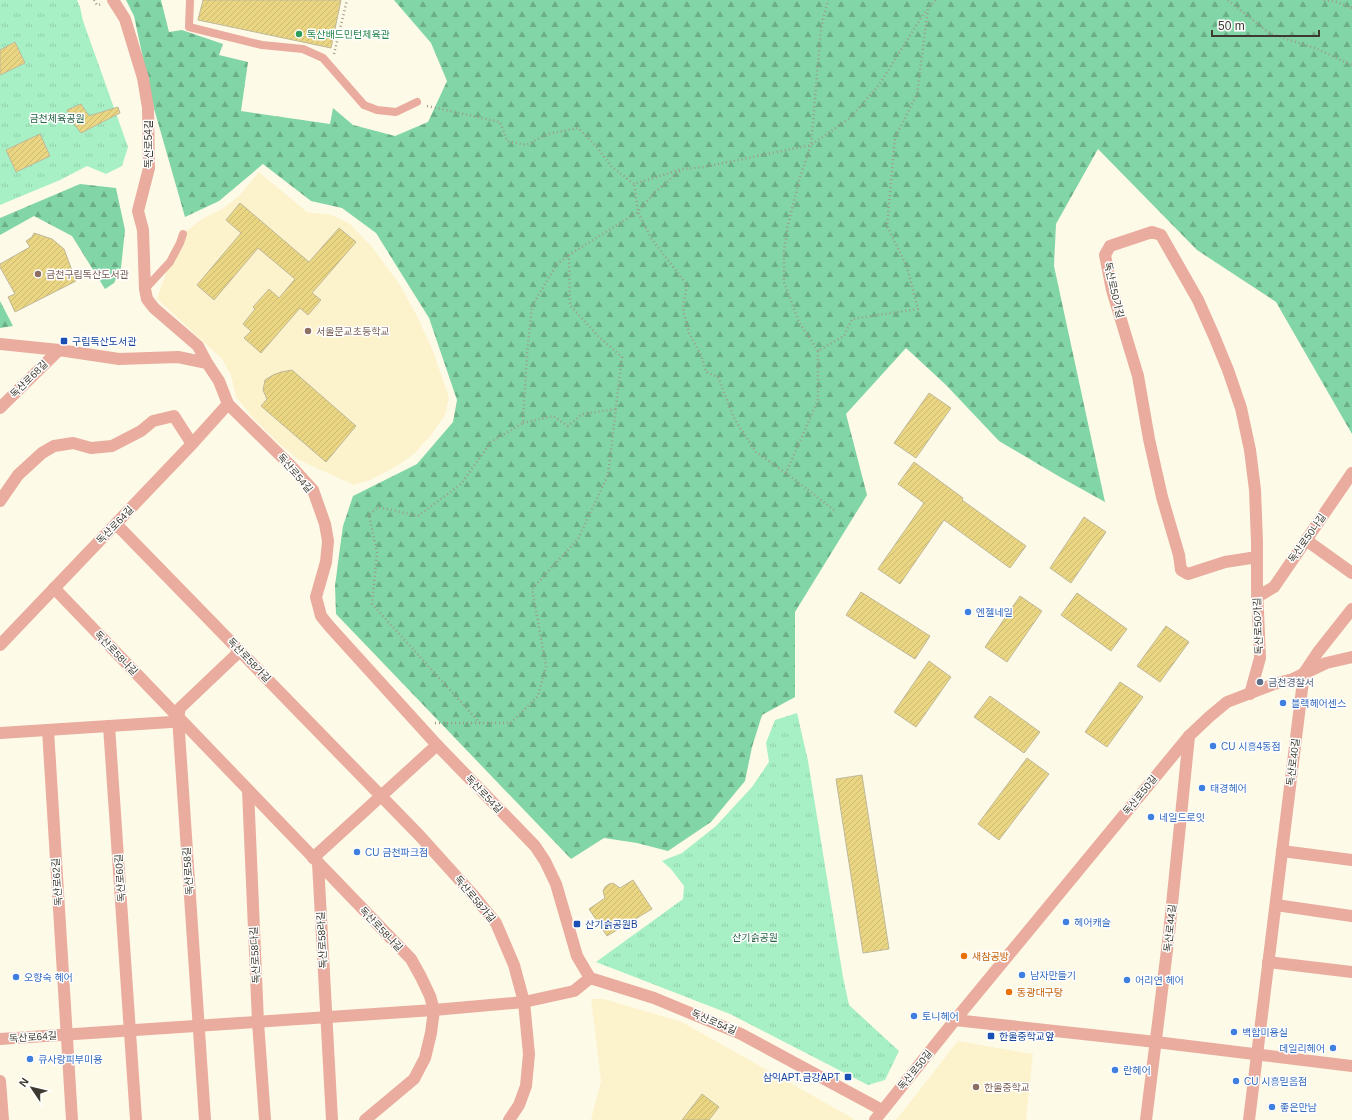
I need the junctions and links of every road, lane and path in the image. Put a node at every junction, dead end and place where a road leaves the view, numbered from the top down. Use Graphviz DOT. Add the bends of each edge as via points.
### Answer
graph roads {
  1 [pos="113,0"];
  2 [pos="190,0"];
  3 [pos="347,0"];
  4 [pos="828,0"];
  5 [pos="936,0"];
  6 [pos="1228,0"];
  7 [pos="1324,0"];
  8 [pos="928,8"];
  9 [pos="1352,8"];
  10 [pos="334,55"];
  11 [pos="1352,65"];
  12 [pos="417,102"];
  13 [pos="811,145"];
  14 [pos="682,169"];
  15 [pos="634,184"];
  16 [pos="638,212"];
  17 [pos="183,234"];
  18 [pos="569,255"];
  19 [pos="145,289"];
  20 [pos="0,344"];
  21 [pos="59,350"];
  22 [pos="818,351"];
  23 [pos="207,363"];
  24 [pos="228,404"];
  25 [pos="0,408"];
  26 [pos="616,409"];
  27 [pos="523,423"];
  28 [pos="192,444"];
  29 [pos="786,473"];
  30 [pos="1352,473"];
  31 [pos="1348,487"];
  32 [pos="0,501"];
  33 [pos="834,510"];
  34 [pos="116,524"];
  35 [pos="1306,540"];
  36 [pos="1257,556"];
  37 [pos="1352,573"];
  38 [pos="54,588"];
  39 [pos="1257,597"];
  40 [pos="1352,609"];
  41 [pos="0,645"];
  42 [pos="240,651"];
  43 [pos="1352,657"];
  44 [pos="1304,673"];
  45 [pos="1250,694"];
  46 [pos="178,717"];
  47 [pos="417,723"];
  48 [pos="480,723"];
  49 [pos="109,726"];
  50 [pos="48,730"];
  51 [pos="0,733"];
  52 [pos="1189,736"];
  53 [pos="437,745"];
  54 [pos="248,790"];
  55 [pos="381,796"];
  56 [pos="1282,851"];
  57 [pos="1352,860"];
  58 [pos="316,861"];
  59 [pos="1276,905"];
  60 [pos="1352,916"];
  61 [pos="1268,962"];
  62 [pos="1352,972"];
  63 [pos="590,978"];
  64 [pos="524,1002"];
  65 [pos="434,1010"];
  66 [pos="326,1017"];
  67 [pos="955,1020"];
  68 [pos="258,1022"];
  69 [pos="198,1026"];
  70 [pos="131,1030"];
  71 [pos="67,1034"];
  72 [pos="0,1039"];
  73 [pos="1156,1042"];
  74 [pos="1257,1054"];
  75 [pos="1352,1066"];
  76 [pos="0,1081"];
  77 [pos="882,1110"];
  78 [pos="3,1120"];
  79 [pos="72,1120"];
  80 [pos="136,1120"];
  81 [pos="205,1120"];
  82 [pos="265,1120"];
  83 [pos="332,1120"];
  84 [pos="365,1120"];
  85 [pos="509,1120"];
  86 [pos="874,1120"];
  87 [pos="1146,1120"];
  88 [pos="1249,1120"];
  1 -- 19 [label="street, 독산로54길" via="125,18 143,78 148,108 149,168 138,211 143,230"];
  2 -- 12 [label="lane" via="189,26 262,45 303,49 323,58 364,105 377,110 396,112"];
  3 -- 10 [label="path"];
  4 -- 13 [label="path" via="821,28"];
  5 -- 8 [label="path"];
  6 -- 11 [label="path" via="1269,33 1317,49"];
  7 -- 9 [label="path"];
  8 -- 13 [label="path" via="879,85 850,118"];
  8 -- 22 [label="path" via="917,94 895,138 887,226 907,267 918,309 852,319 844,336"];
  12 -- 15 [label="path" via="429,107 500,122 507,141 526,145 548,134 578,128 611,166"];
  13 -- 14 [label="path"];
  13 -- 22 [label="path" via="788,225 784,251 784,282 798,322"];
  14 -- 15 [label="path"];
  14 -- 16 [label="path" via="655,192"];
  15 -- 16 [label="path"];
  16 -- 18 [label="path"];
  16 -- 29 [label="path" via="651,238 687,285 683,309 689,333 701,355 706,372 718,377 735,420 756,452"];
  17 -- 19 [label="lane" via="170,262"];
  18 -- 26 [label="path" via="570,305 599,337 622,357"];
  18 -- 27 [label="path" via="557,264 532,306"];
  19 -- 23 [label="street, 독산로54길" via="147,299 154,308 198,346"];
  20 -- 21 [label="street"];
  21 -- 23 [label="street" via="119,359 178,357"];
  21 -- 25 [label="street, 독산로68길"];
  22 -- 29 [label="path" via="818,400"];
  23 -- 24 [label="street, 독산로54길" via="219,381"];
  24 -- 28 [label="street, 독산로64길"];
  24 -- 47 [label="street, 독산로54길" via="313,490 326,524 328,541 326,562 316,596 321,616"];
  26 -- 27 [label="path" via="582,414 568,426 553,416"];
  26 -- 48 [label="path" via="608,474 578,539 532,589 546,666 538,696 511,723"];
  27 -- 48 [label="path" via="491,442 461,484 418,516 378,507 369,515 377,552 372,604"];
  28 -- 32 [label="street" via="174,416 153,421 112,446 54,446 42,453 18,475"];
  28 -- 34 [label="street, 독산로64길"];
  29 -- 33 [label="path"];
  30 -- 31 [label="street, 독산로50나길"];
  31 -- 35 [label="street, 독산로50나길"];
  34 -- 38 [label="street, 독산로64길"];
  34 -- 42 [label="street, 독산로58가길"];
  35 -- 37 [label="street"];
  35 -- 39 [label="street, 독산로50나길" via="1274,587"];
  36 -- 36 [label="street, 독산로50가길" via="1255,490 1241,408 1198,300 1161,236 1152,232 1110,246 1105,255 1112,290 1138,376 1149,440 1181,570 1188,574 1224,562"];
  36 -- 39 [label="street, 독산로50가길"];
  38 -- 41 [label="street, 독산로64길"];
  38 -- 46 [label="street, 독산로58나길"];
  39 -- 45 [label="street, 독산로50가길" via="1260,658"];
  40 -- 44 [label="street"];
  42 -- 46 [label="street" via="180,708"];
  42 -- 55 [label="street, 독산로58가길"];
  43 -- 44 [label="street, 독산로50길" via="1326,663"];
  44 -- 45 [label="street, 독산로50길"];
  44 -- 56 [label="street, 독산로40길"];
  45 -- 52 [label="street, 독산로50길" via="1227,702"];
  46 -- 49 [label="street" via="171,722"];
  46 -- 54 [label="street, 독산로58나길"];
  46 -- 69 [label="street, 독산로58길"];
  47 -- 48 [label="path"];
  47 -- 53 [label="street, 독산로54길"];
  49 -- 50 [label="street"];
  49 -- 70 [label="street, 독산로60길"];
  50 -- 51 [label="street"];
  50 -- 71 [label="street, 독산로62길"];
  52 -- 67 [label="street, 독산로50길"];
  52 -- 73 [label="street, 독산로44길"];
  53 -- 55 [label="street"];
  53 -- 63 [label="street, 독산로54길" via="535,846 545,861 556,884 577,956"];
  54 -- 58 [label="street, 독산로58나길"];
  54 -- 68 [label="street, 독산로58다길"];
  55 -- 58 [label="street"];
  55 -- 64 [label="street, 독산로58가길" via="496,923 514,965"];
  56 -- 57 [label="street"];
  56 -- 59 [label="street, 독산로40길"];
  58 -- 65 [label="street, 독산로58나길" via="411,960 430,996"];
  58 -- 66 [label="street, 독산로58라길"];
  59 -- 60 [label="street"];
  59 -- 61 [label="street, 독산로40길"];
  61 -- 62 [label="street"];
  61 -- 74 [label="street, 독산로40길"];
  63 -- 64 [label="street" via="574,990"];
  63 -- 77 [label="street, 독산로54길" via="654,998 741,1034"];
  64 -- 65 [label="street"];
  64 -- 85 [label="street, 독산로58가길" via="529,1054 526,1086 519,1105"];
  65 -- 66 [label="street"];
  65 -- 84 [label="street, 독산로58나길" via="425,1058 414,1079"];
  66 -- 68 [label="street"];
  66 -- 83 [label="street, 독산로58라길"];
  67 -- 73 [label="street"];
  67 -- 77 [label="street, 독산로50길"];
  68 -- 69 [label="street"];
  68 -- 82 [label="street, 독산로58다길"];
  69 -- 70 [label="street"];
  69 -- 81 [label="street, 독산로58길"];
  70 -- 71 [label="street"];
  70 -- 80 [label="street, 독산로60길"];
  71 -- 72 [label="street, 독산로64길"];
  71 -- 79 [label="street, 독산로62길"];
  73 -- 74 [label="street"];
  73 -- 87 [label="street, 독산로44길"];
  74 -- 75 [label="street"];
  74 -- 88 [label="street, 독산로40길"];
  76 -- 78 [label="street"];
  77 -- 86 [label="street, 독산로50길"];
}
